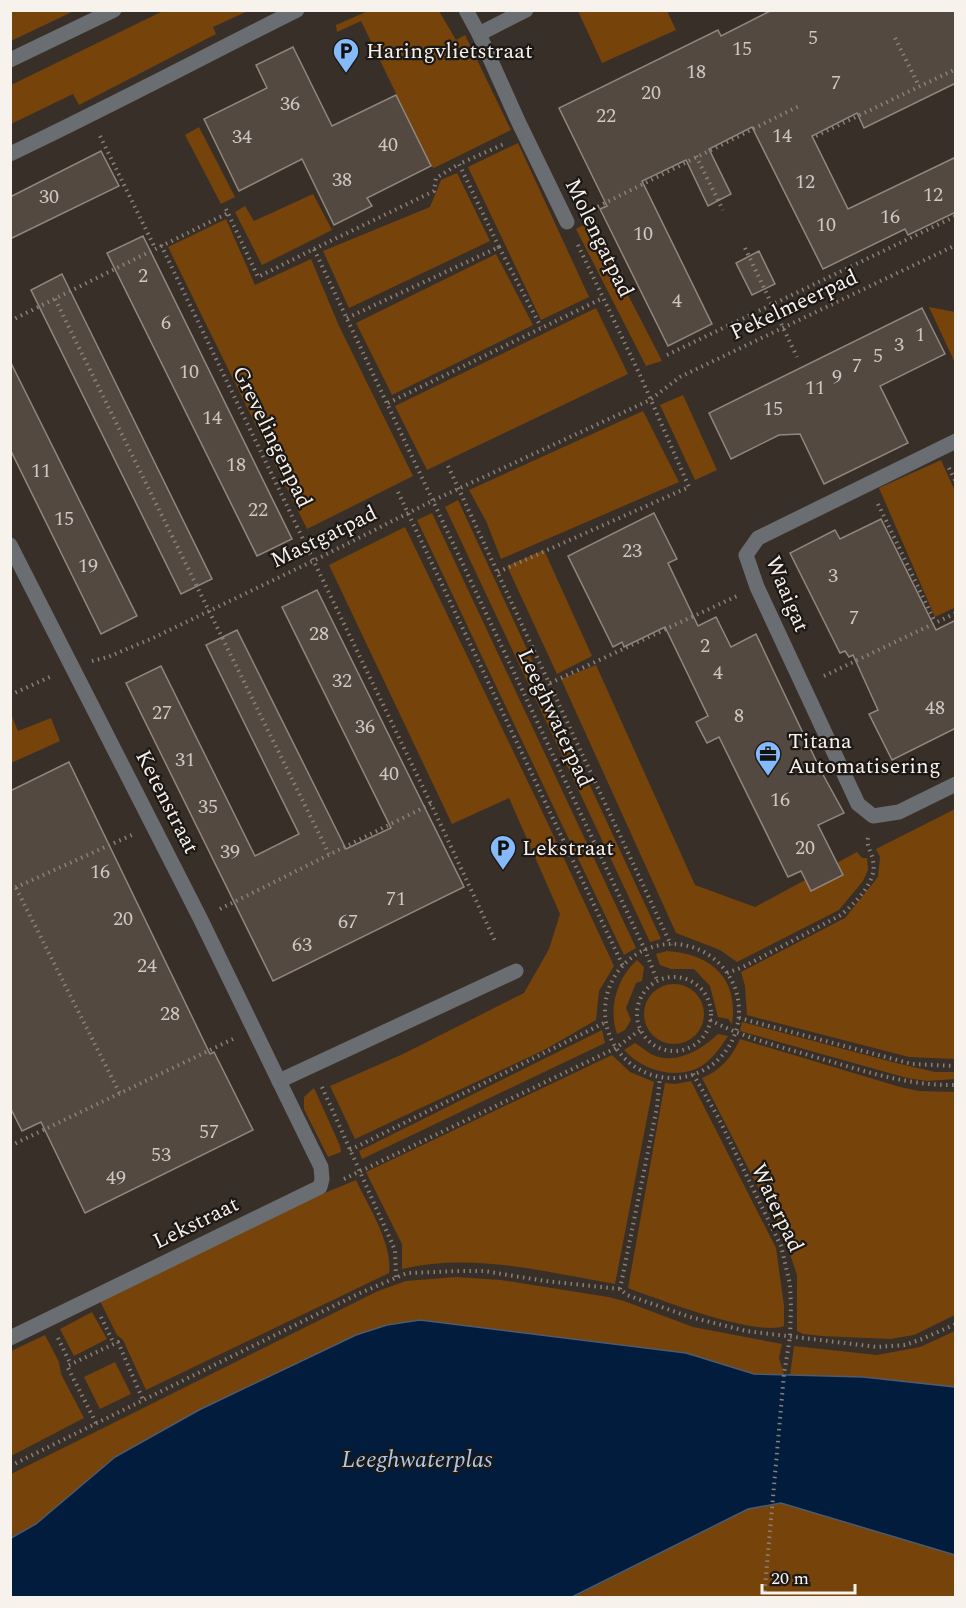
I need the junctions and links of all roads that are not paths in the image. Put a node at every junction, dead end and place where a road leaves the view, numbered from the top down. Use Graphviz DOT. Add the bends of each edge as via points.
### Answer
graph roads {
  1 [pos="114,10"];
  2 [pos="297,10"];
  3 [pos="466,10"];
  4 [pos="526,10"];
  5 [pos="479,34"];
  6 [pos="10,60"];
  7 [pos="10,154"];
  8 [pos="567,222"];
  9 [pos="956,441"];
  10 [pos="10,545"];
  11 [pos="956,784"];
  12 [pos="516,971"];
  13 [pos="279,1081"];
  14 [pos="10,1338"];
  1 -- 6 [label="street"];
  2 -- 7 [label="street"];
  3 -- 5 [label="street, Molengatpad"];
  4 -- 5 [label="street"];
  5 -- 8 [label="street, Molengatpad"];
  9 -- 11 [label="street, Waaigat" via="758,538 746,555 757,587 858,804 873,816 899,812"];
  10 -- 13 [label="street, Ketenstraat" via="154,825"];
  12 -- 13 [label="street"];
  13 -- 14 [label="street, Lekstraat" via="321,1167 320,1187"];
}
